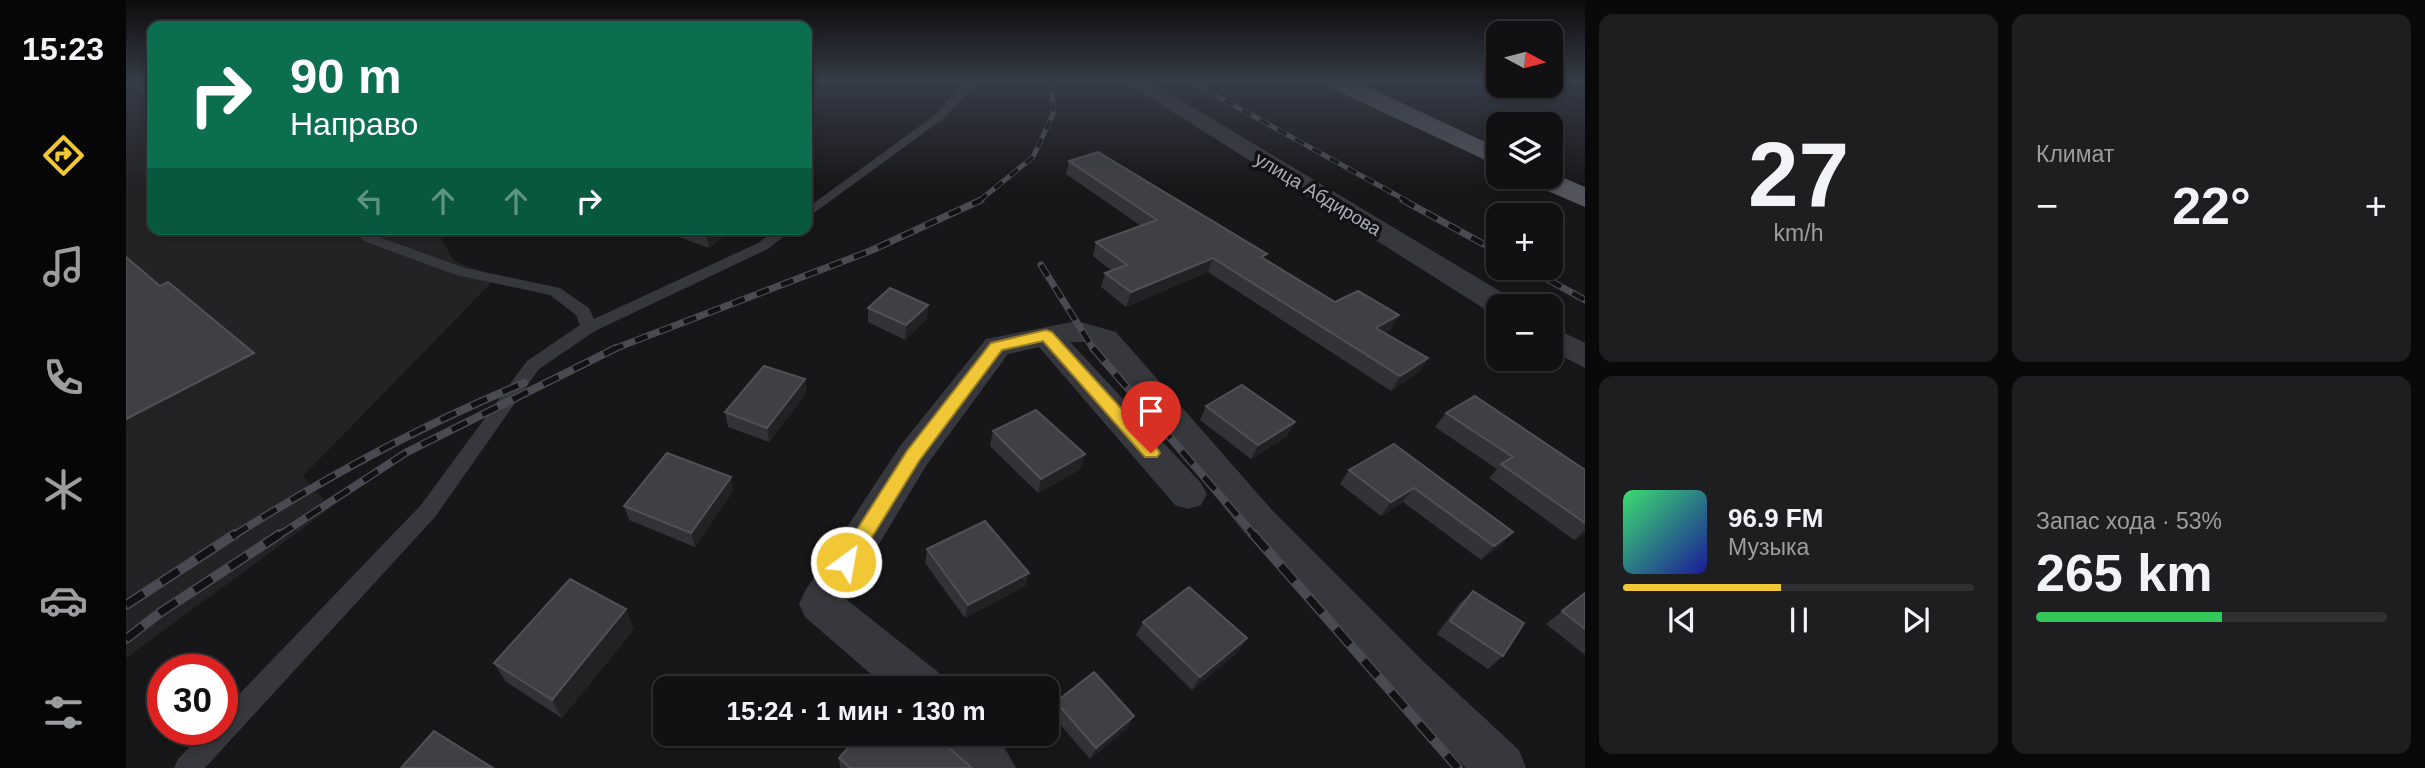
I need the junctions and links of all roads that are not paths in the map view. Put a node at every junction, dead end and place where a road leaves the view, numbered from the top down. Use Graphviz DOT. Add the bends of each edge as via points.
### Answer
graph roads {
  1 [pos="939,117"];
  2 [pos="1193,117"];
  3 [pos="1419,117"];
  4 [pos="1429,117"];
  5 [pos="1443,117"];
  6 [pos="1486,143"];
  7 [pos="1486,145"];
  8 [pos="1486,145"];
  9 [pos="1563,176"];
  10 [pos="1585,186"];
  11 [pos="1563,188"];
  12 [pos="1585,198"];
  13 [pos="812,210"];
  14 [pos="365,235"];
  15 [pos="778,235"];
  16 [pos="1486,296"];
  17 [pos="589,327"];
  18 [pos="1046,335"];
  19 [pos="1563,344"];
  20 [pos="1585,357"];
  21 [pos="1188,494"];
  22 [pos="907,676"];
  23 [pos="976,746"];
  24 [pos="187,768"];
  25 [pos="991,768"];
  26 [pos="1501,768"];
  1 -- 13 [label="lane"];
  2 -- 16 [label="street, улица Абдирова"];
  3 -- 7 [label="main road"];
  4 -- 8 [label="main road"];
  5 -- 6 [label="main road"];
  9 -- 10 [label="main road"];
  11 -- 12 [label="main road"];
  14 -- 17 [label="lane" via="461,272 555,291 583,313"];
  15 -- 17 [label="lane"];
  17 -- 24 [label="lane" via="533,365 428,511"];
  18 -- 21 [label="street"];
  18 -- 22 [label="street" via="997,346 913,456 820,604"];
  18 -- 26 [label="street" via="1082,330 1105,339 1258,521"];
  19 -- 20 [label="street"];
  23 -- 25 [label="street"];
}
